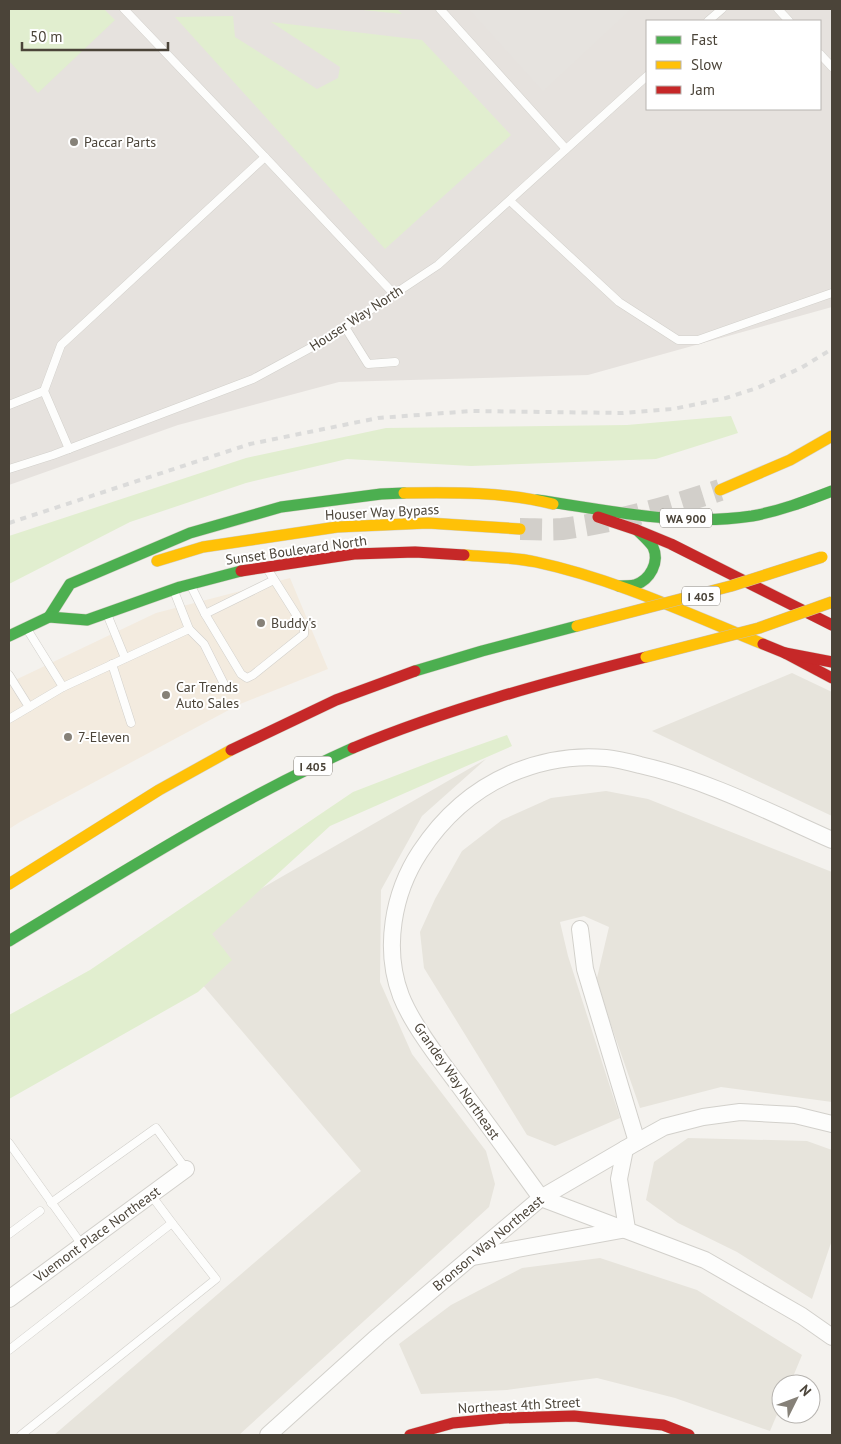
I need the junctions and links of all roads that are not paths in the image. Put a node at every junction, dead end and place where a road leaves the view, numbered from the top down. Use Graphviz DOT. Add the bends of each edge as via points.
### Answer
graph roads {
  1 [pos="124,9"];
  2 [pos="440,9"];
  3 [pos="722,9"];
  4 [pos="778,9"];
  5 [pos="709,20"];
  6 [pos="788,20"];
  7 [pos="821,55"];
  8 [pos="832,68"];
  9 [pos="646,77"];
  10 [pos="566,149"];
  11 [pos="265,157"];
  12 [pos="510,201"];
  13 [pos="832,293"];
  14 [pos="394,294"];
  15 [pos="345,327"];
  16 [pos="395,362"];
  17 [pos="44,392"];
  18 [pos="9,405"];
  19 [pos="832,436"];
  20 [pos="69,448"];
  21 [pos="9,469"];
  22 [pos="720,490"];
  23 [pos="832,491"];
  24 [pos="537,500"];
  25 [pos="520,529"];
  26 [pos="637,530"];
  27 [pos="247,542"];
  28 [pos="827,555"];
  29 [pos="207,557"];
  30 [pos="266,567"];
  31 [pos="274,580"];
  32 [pos="70,584"];
  33 [pos="190,584"];
  34 [pos="148,586"];
  35 [pos="618,586"];
  36 [pos="173,589"];
  37 [pos="832,602"];
  38 [pos="107,613"];
  39 [pos="205,614"];
  40 [pos="48,617"];
  41 [pos="87,620"];
  42 [pos="832,624"];
  43 [pos="27,628"];
  44 [pos="189,629"];
  45 [pos="9,636"];
  46 [pos="785,654"];
  47 [pos="125,658"];
  48 [pos="832,662"];
  49 [pos="112,664"];
  50 [pos="9,675"];
  51 [pos="832,678"];
  52 [pos="63,687"];
  53 [pos="226,688"];
  54 [pos="29,707"];
  55 [pos="9,719"];
  56 [pos="131,723"];
  57 [pos="832,840"];
  58 [pos="9,884"];
  59 [pos="580,929"];
  60 [pos="9,941"];
  61 [pos="832,1124"];
  62 [pos="9,1143"];
  63 [pos="631,1145"];
  64 [pos="186,1169"];
  65 [pos="151,1195"];
  66 [pos="541,1198"];
  67 [pos="51,1203"];
  68 [pos="40,1211"];
  69 [pos="172,1223"];
  70 [pos="627,1229"];
  71 [pos="9,1234"];
  72 [pos="82,1245"];
  73 [pos="471,1257"];
  74 [pos="9,1299"];
  75 [pos="832,1337"];
  76 [pos="9,1350"];
  77 [pos="21,1435"];
  78 [pos="268,1435"];
  79 [pos="410,1435"];
  80 [pos="689,1435"];
  1 -- 11 [label="lane"];
  2 -- 10 [label="lane"];
  3 -- 5 [label="lane"];
  4 -- 6 [label="lane"];
  7 -- 8 [label="lane"];
  9 -- 10 [label="lane, Houser Way North"];
  10 -- 12 [label="lane, Houser Way North"];
  11 -- 14 [label="lane"];
  11 -- 17 [label="lane" via="61,345"];
  12 -- 13 [label="lane" via="619,302 678,340 698,340"];
  12 -- 14 [label="lane, Houser Way North" via="438,265"];
  14 -- 15 [label="lane, Houser Way North"];
  15 -- 16 [label="lane" via="368,364"];
  15 -- 20 [label="lane, Houser Way North" via="253,380"];
  17 -- 18 [label="lane"];
  17 -- 20 [label="lane"];
  19 -- 22 [label="main road" via="790,460"];
  20 -- 21 [label="lane, Houser Way North"];
  23 -- 24 [label="main road, WA 900" via="790,507 743,517 713,518 670,518"];
  24 -- 26 [label="main road"];
  24 -- 32 [label="main road, WA 900" via="447,492 381,494 281,507 190,533"];
  25 -- 27 [label="main road, Houser Way Bypass" via="465,524 383,524 337,527"];
  26 -- 35 [label="main road" via="653,549 654,567 644,581"];
  26 -- 42 [label="main road"];
  27 -- 29 [label="main road, Houser Way Bypass"];
  27 -- 32 [label="main road, Houser Way Bypass" via="203,547"];
  28 -- 58 [label="main road, I 405, bridge" via="734,587 490,647 386,680 252,739 199,767"];
  30 -- 31 [label="lane"];
  30 -- 33 [label="main road, Sunset Boulevard North"];
  30 -- 35 [label="main road, Sunset Boulevard North" via="354,554 415,552 535,562"];
  31 -- 39 [label="lane"];
  31 -- 39 [label="lane" via="304,627 304,634 247,678 241,674"];
  32 -- 40 [label="main road"];
  33 -- 36 [label="main road, Sunset Boulevard North"];
  33 -- 39 [label="lane"];
  34 -- 41 [label="main road"];
  35 -- 46 [label="main road, Sunset Boulevard North"];
  36 -- 38 [label="main road, Sunset Boulevard North"];
  36 -- 44 [label="lane"];
  37 -- 60 [label="main road, I 405, bridge" via="750,630 575,674 445,713 374,739 263,790"];
  38 -- 41 [label="main road, Sunset Boulevard North"];
  38 -- 47 [label="lane"];
  40 -- 41 [label="main road, Sunset Boulevard North"];
  40 -- 43 [label="main road"];
  43 -- 45 [label="main road"];
  43 -- 52 [label="lane"];
  44 -- 47 [label="lane"];
  44 -- 53 [label="lane" via="204,644"];
  46 -- 48 [label="main road"];
  46 -- 51 [label="main road, Sunset Boulevard North"];
  47 -- 49 [label="lane"];
  49 -- 52 [label="lane"];
  49 -- 56 [label="lane"];
  50 -- 54 [label="lane"];
  52 -- 54 [label="lane"];
  54 -- 55 [label="lane"];
  57 -- 66 [label="street, Grandey Way Northeast" via="699,781 607,758 570,758 524,768 486,786 460,804 435,830 414,862 394,915 392,958 401,996 440,1060"];
  59 -- 63 [label="street" via="584,969"];
  61 -- 63 [label="street, Bronson Way Northeast" via="796,1115 740,1112 664,1127"];
  62 -- 67 [label="lane"];
  63 -- 66 [label="street, Bronson Way Northeast"];
  63 -- 70 [label="street" via="619,1179"];
  64 -- 65 [label="street, Vuemont Place Northeast"];
  64 -- 67 [label="lane" via="156,1128"];
  65 -- 69 [label="lane"];
  65 -- 72 [label="street, Vuemont Place Northeast"];
  66 -- 70 [label="street"];
  66 -- 73 [label="street, Bronson Way Northeast"];
  67 -- 72 [label="lane"];
  68 -- 71 [label="lane"];
  69 -- 76 [label="lane"];
  69 -- 77 [label="lane" via="216,1279"];
  70 -- 73 [label="street"];
  70 -- 75 [label="street" via="705,1260"];
  72 -- 74 [label="street, Vuemont Place Northeast"];
  73 -- 78 [label="street, Bronson Way Northeast"];
  79 -- 80 [label="main road, Northeast 4th Street" via="454,1423 574,1416 663,1425"];
}
